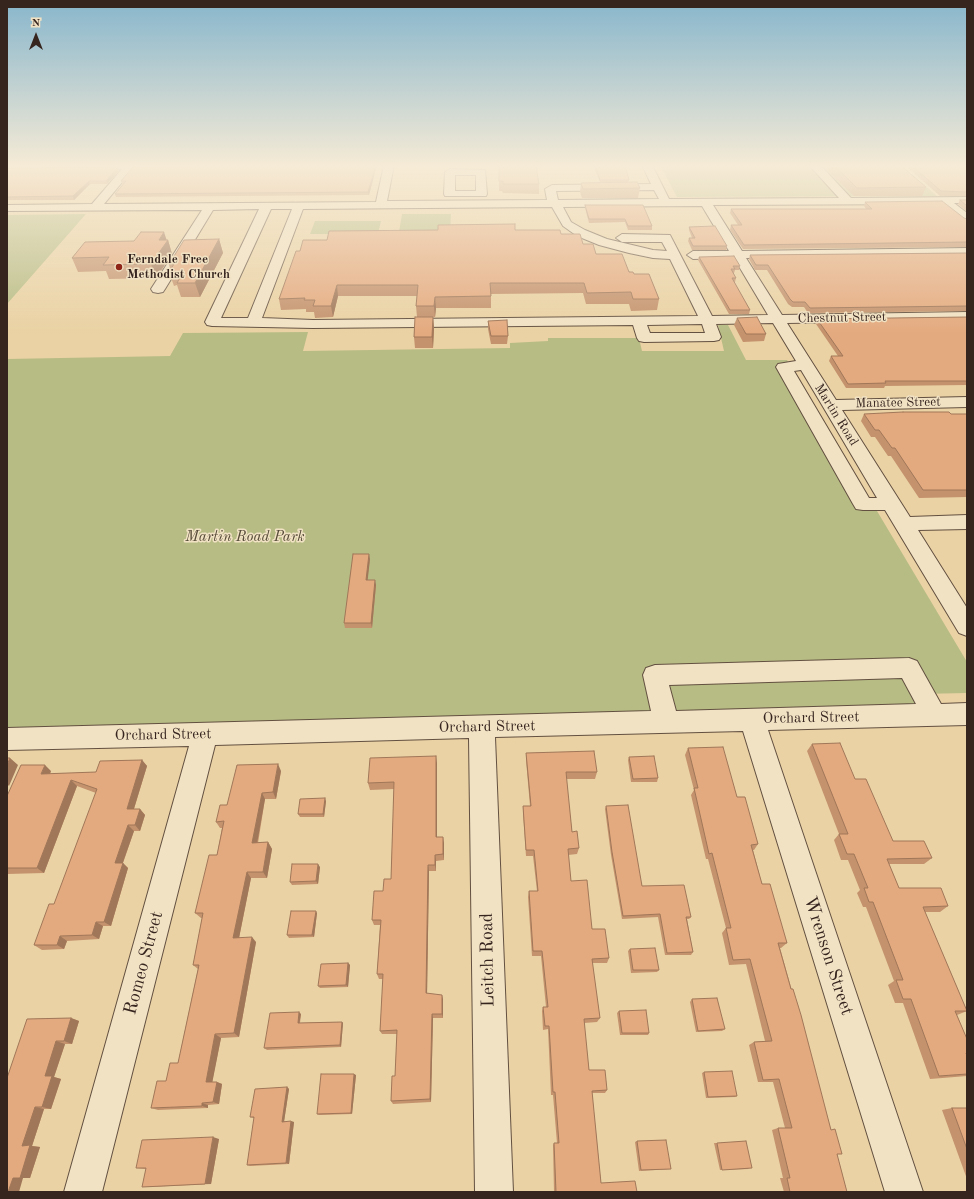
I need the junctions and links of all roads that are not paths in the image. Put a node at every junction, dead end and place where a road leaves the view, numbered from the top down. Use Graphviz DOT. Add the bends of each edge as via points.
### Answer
graph roads {
  1 [pos="200,221"];
  2 [pos="261,221"];
  3 [pos="292,221"];
  4 [pos="565,221"];
  5 [pos="717,221"];
  6 [pos="967,252"];
  7 [pos="693,255"];
  8 [pos="738,255"];
  9 [pos="158,289"];
  10 [pos="967,316"];
  11 [pos="712,320"];
  12 [pos="778,320"];
  13 [pos="253,322"];
  14 [pos="806,365"];
  15 [pos="967,402"];
  16 [pos="830,405"];
  17 [pos="891,504"];
  18 [pos="967,522"];
  19 [pos="903,524"];
  20 [pos="967,627"];
  21 [pos="967,714"];
  22 [pos="934,715"];
  23 [pos="752,720"];
  24 [pos="666,722"];
  25 [pos="482,727"];
  26 [pos="205,734"];
  27 [pos="7,739"];
  28 [pos="83,1192"];
  29 [pos="494,1192"];
  30 [pos="904,1192"];
  1 -- 9 [label="street"];
  2 -- 13 [label="street" via="212,322"];
  3 -- 13 [label="street"];
  4 -- 11 [label="street" via="592,238 653,254 675,255"];
  5 -- 8 [label="street, Martin Road"];
  6 -- 8 [label="street"];
  7 -- 8 [label="street"];
  8 -- 12 [label="street, Martin Road"];
  10 -- 12 [label="street, Chestnut Street"];
  11 -- 12 [label="street, Chestnut Street"];
  11 -- 13 [label="street" via="714,337 644,338 639,321 320,324"];
  12 -- 14 [label="street, Martin Road"];
  14 -- 16 [label="street, Martin Road"];
  14 -- 17 [label="street" via="784,367 863,504"];
  15 -- 16 [label="street, Manatee Street"];
  16 -- 17 [label="street, Martin Road"];
  17 -- 19 [label="street, Martin Road"];
  18 -- 19 [label="street"];
  19 -- 20 [label="street, Martin Road"];
  21 -- 22 [label="street, Orchard Street"];
  22 -- 23 [label="street, Orchard Street"];
  22 -- 24 [label="street" via="910,668 655,675"];
  23 -- 24 [label="street, Orchard Street"];
  23 -- 30 [label="street, Wrenson Street"];
  24 -- 25 [label="street, Orchard Street"];
  25 -- 26 [label="street, Orchard Street"];
  25 -- 29 [label="street, Leitch Road"];
  26 -- 27 [label="street, Orchard Street"];
  26 -- 28 [label="street, Romeo Street"];
}
